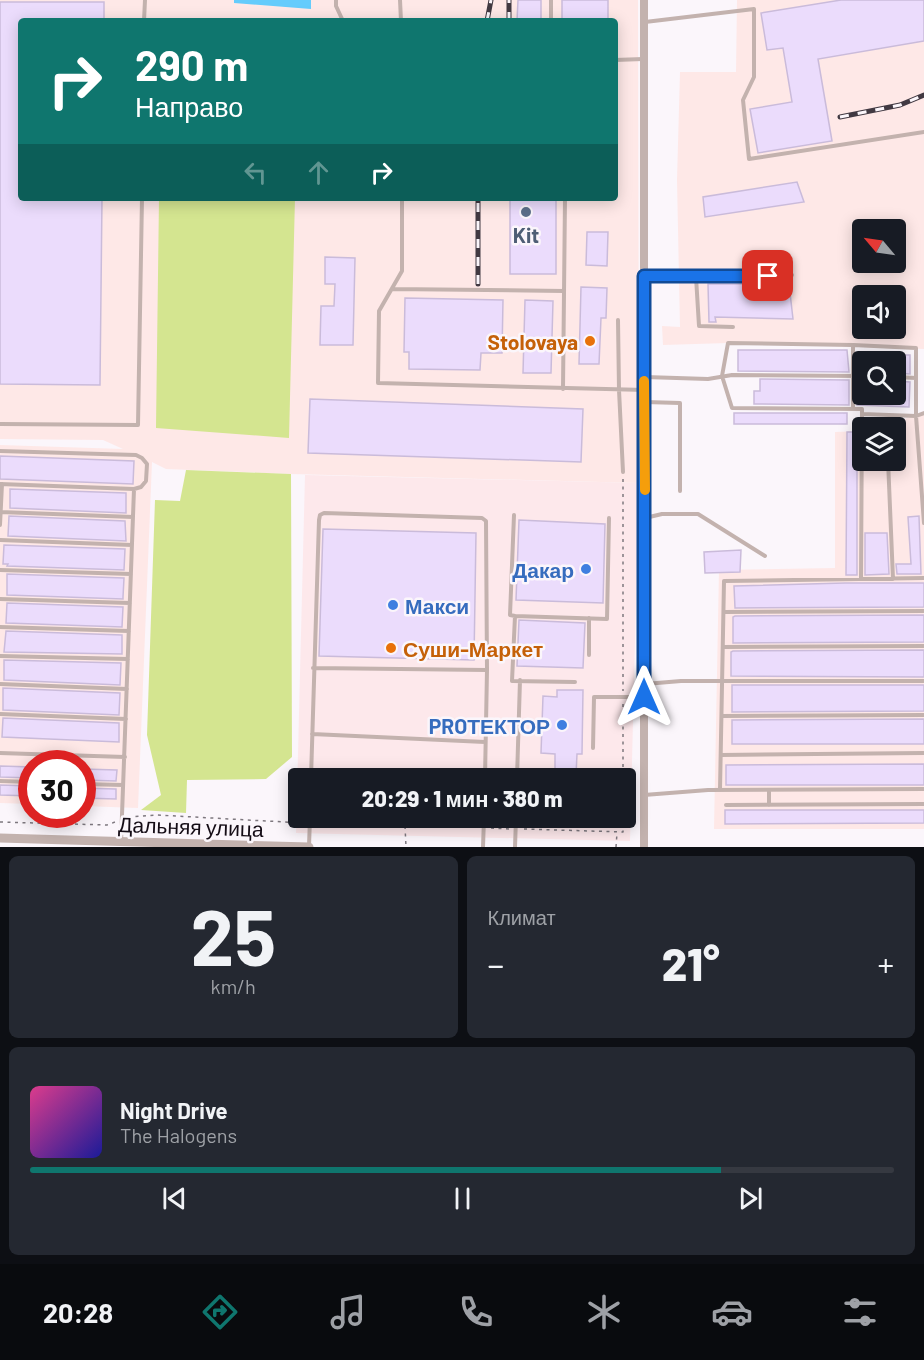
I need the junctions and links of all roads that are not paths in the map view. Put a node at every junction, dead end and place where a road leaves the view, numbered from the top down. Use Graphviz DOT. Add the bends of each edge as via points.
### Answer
graph roads {
  1 [pos="145,0"];
  2 [pos="336,0"];
  3 [pos="400,0"];
  4 [pos="551,0"];
  5 [pos="644,0"];
  6 [pos="144,18"];
  7 [pos="342,18"];
  8 [pos="401,18"];
  9 [pos="551,18"];
  10 [pos="644,22"];
  11 [pos="644,59"];
  12 [pos="618,60"];
  13 [pos="924,132"];
  14 [pos="141,201"];
  15 [pos="402,201"];
  16 [pos="565,201"];
  17 [pos="792,275"];
  18 [pos="644,276"];
  19 [pos="696,277"];
  20 [pos="392,289"];
  21 [pos="564,291"];
  22 [pos="618,320"];
  23 [pos="733,327"];
  24 [pos="853,345"];
  25 [pos="853,351"];
  26 [pos="722,376"];
  27 [pos="852,376"];
  28 [pos="644,377"];
  29 [pos="906,378"];
  30 [pos="916,378"];
  31 [pos="563,389"];
  32 [pos="619,390"];
  33 [pos="645,390"];
  34 [pos="644,402"];
  35 [pos="853,405"];
  36 [pos="853,409"];
  37 [pos="862,414"];
  38 [pos="924,414"];
  39 [pos="886,416"];
  40 [pos="916,416"];
  41 [pos="0,424"];
  42 [pos="0,451"];
  43 [pos="888,471"];
  44 [pos="623,472"];
  45 [pos="1,484"];
  46 [pos="134,489"];
  47 [pos="680,491"];
  48 [pos="0,513"];
  49 [pos="514,515"];
  50 [pos="133,517"];
  51 [pos="609,518"];
  52 [pos="645,519"];
  53 [pos="924,523"];
  54 [pos="0,525"];
  55 [pos="0,540"];
  56 [pos="132,544"];
  57 [pos="765,556"];
  58 [pos="0,570"];
  59 [pos="131,574"];
  60 [pos="924,578"];
  61 [pos="861,579"];
  62 [pos="893,579"];
  63 [pos="0,599"];
  64 [pos="130,603"];
  65 [pos="924,611"];
  66 [pos="724,612"];
  67 [pos="515,616"];
  68 [pos="589,618"];
  69 [pos="0,627"];
  70 [pos="129,631"];
  71 [pos="723,646"];
  72 [pos="924,646"];
  73 [pos="589,655"];
  74 [pos="0,656"];
  75 [pos="128,659"];
  76 [pos="313,668"];
  77 [pos="487,670"];
  78 [pos="520,680"];
  79 [pos="924,681"];
  80 [pos="575,682"];
  81 [pos="723,682"];
  82 [pos="0,684"];
  83 [pos="644,684"];
  84 [pos="127,689"];
  85 [pos="644,697"];
  86 [pos="0,714"];
  87 [pos="924,715"];
  88 [pos="722,716"];
  89 [pos="126,718"];
  90 [pos="312,734"];
  91 [pos="485,742"];
  92 [pos="593,748"];
  93 [pos="0,753"];
  94 [pos="924,753"];
  95 [pos="721,755"];
  96 [pos="125,757"];
  97 [pos="311,768"];
  98 [pos="485,768"];
  99 [pos="517,768"];
  100 [pos="0,781"];
  101 [pos="18,782"];
  102 [pos="96,784"];
  103 [pos="123,785"];
  104 [pos="924,789"];
  105 [pos="720,790"];
  106 [pos="769,790"];
  107 [pos="644,795"];
  108 [pos="769,804"];
  109 [pos="924,804"];
  110 [pos="726,805"];
  111 [pos="309,828"];
  112 [pos="483,828"];
  113 [pos="516,828"];
  114 [pos="0,838"];
  115 [pos="121,842"];
  116 [pos="156,845"];
  117 [pos="309,847"];
  118 [pos="483,847"];
  119 [pos="515,847"];
  120 [pos="644,847"];
  1 -- 6 [label="lane"];
  2 -- 7 [label="lane"];
  3 -- 8 [label="lane"];
  4 -- 9 [label="lane"];
  5 -- 10 [label="street"];
  10 -- 11 [label="street"];
  10 -- 13 [label="lane" via="754,9 754,77 743,100 749,159"];
  11 -- 12 [label="lane"];
  11 -- 18 [label="street"];
  14 -- 41 [label="lane" via="138,424"];
  15 -- 20 [label="lane" via="402,271"];
  16 -- 21 [label="lane"];
  17 -- 19 [label="lane"];
  18 -- 19 [label="lane"];
  18 -- 28 [label="street"];
  19 -- 23 [label="lane" via="699,326"];
  20 -- 21 [label="lane"];
  20 -- 31 [label="lane" via="379,310 378,383"];
  21 -- 31 [label="lane"];
  22 -- 32 [label="lane"];
  24 -- 25 [label="lane"];
  24 -- 26 [label="lane" via="728,344"];
  24 -- 30 [label="lane" via="916,348"];
  26 -- 27 [label="lane"];
  26 -- 28 [label="lane"];
  26 -- 36 [label="lane" via="732,408"];
  28 -- 33 [label="street"];
  29 -- 30 [label="lane"];
  30 -- 40 [label="lane"];
  31 -- 32 [label="lane"];
  32 -- 33 [label="lane"];
  32 -- 44 [label="lane"];
  33 -- 34 [label="street"];
  34 -- 47 [label="lane" via="680,403"];
  34 -- 52 [label="street"];
  35 -- 36 [label="lane"];
  36 -- 37 [label="lane" via="862,409"];
  37 -- 39 [label="lane"];
  37 -- 61 [label="lane"];
  38 -- 40 [label="lane"];
  39 -- 40 [label="lane"];
  40 -- 53 [label="lane"];
  42 -- 46 [label="lane" via="136,455 147,464 146,481"];
  43 -- 62 [label="lane"];
  45 -- 46 [label="lane"];
  45 -- 48 [label="lane"];
  46 -- 50 [label="lane"];
  48 -- 50 [label="lane"];
  48 -- 54 [label="lane"];
  49 -- 67 [label="lane" via="510,615"];
  50 -- 56 [label="lane"];
  51 -- 68 [label="lane" via="607,619"];
  52 -- 57 [label="lane" via="662,514 698,514"];
  52 -- 83 [label="street"];
  55 -- 56 [label="lane"];
  56 -- 59 [label="lane"];
  58 -- 59 [label="lane"];
  59 -- 64 [label="lane"];
  60 -- 62 [label="lane"];
  61 -- 62 [label="lane"];
  61 -- 66 [label="lane" via="724,581"];
  63 -- 64 [label="lane"];
  64 -- 70 [label="lane"];
  65 -- 66 [label="lane"];
  66 -- 71 [label="lane"];
  67 -- 68 [label="lane"];
  67 -- 78 [label="lane" via="512,681"];
  68 -- 73 [label="lane"];
  69 -- 70 [label="lane"];
  70 -- 75 [label="lane"];
  71 -- 72 [label="lane"];
  71 -- 81 [label="lane"];
  74 -- 75 [label="lane"];
  75 -- 84 [label="lane"];
  76 -- 77 [label="lane"];
  76 -- 77 [label="lane" via="318,520 324,513 486,521"];
  76 -- 90 [label="lane"];
  77 -- 91 [label="lane"];
  78 -- 80 [label="lane"];
  78 -- 99 [label="lane"];
  79 -- 81 [label="lane"];
  81 -- 83 [label="lane"];
  81 -- 88 [label="lane"];
  82 -- 84 [label="lane"];
  83 -- 85 [label="street"];
  84 -- 89 [label="lane"];
  85 -- 92 [label="lane" via="594,697"];
  85 -- 107 [label="street"];
  86 -- 89 [label="lane"];
  87 -- 88 [label="lane"];
  88 -- 95 [label="lane"];
  89 -- 96 [label="lane"];
  90 -- 91 [label="lane"];
  90 -- 97 [label="lane"];
  91 -- 98 [label="lane"];
  93 -- 96 [label="lane"];
  94 -- 95 [label="lane"];
  95 -- 105 [label="lane"];
  96 -- 103 [label="lane"];
  100 -- 101 [label="lane"];
  102 -- 103 [label="lane"];
  103 -- 115 [label="lane"];
  104 -- 106 [label="lane"];
  105 -- 106 [label="lane"];
  105 -- 107 [label="lane"];
  106 -- 108 [label="lane"];
  107 -- 120 [label="street"];
  108 -- 109 [label="lane"];
  108 -- 110 [label="lane"];
  111 -- 117 [label="lane"];
  112 -- 118 [label="lane"];
  113 -- 119 [label="lane"];
  114 -- 115 [label="street, Дальняя улица"];
  115 -- 116 [label="street, Дальняя улица"];
  116 -- 117 [label="street, Дальняя улица"];
}
